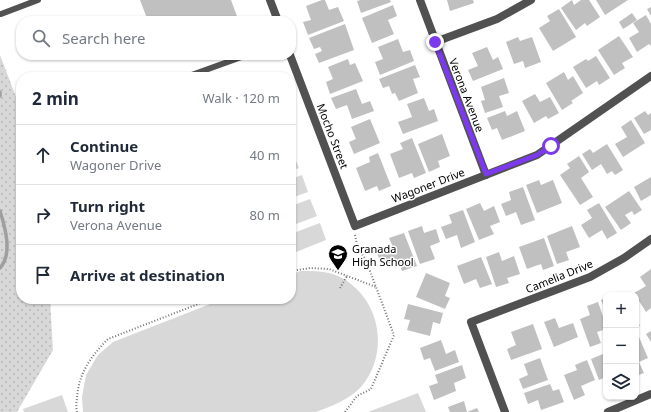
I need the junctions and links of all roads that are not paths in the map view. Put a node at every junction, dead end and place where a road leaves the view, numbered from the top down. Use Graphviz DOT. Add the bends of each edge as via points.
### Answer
graph roads {
  1 [pos="38,0"];
  2 [pos="270,0"];
  3 [pos="420,0"];
  4 [pos="530,0"];
  5 [pos="1,14"];
  6 [pos="276,16"];
  7 [pos="435,42"];
  8 [pos="233,60"];
  9 [pos="292,60"];
  10 [pos="200,72"];
  11 [pos="651,76"];
  12 [pos="486,174"];
  13 [pos="354,226"];
  14 [pos="651,239"];
  15 [pos="651,394"];
  16 [pos="505,412"];
  17 [pos="608,412"];
  1 -- 5 [label="lane"];
  2 -- 6 [label="street"];
  3 -- 7 [label="street, Verona Avenue"];
  4 -- 7 [label="street" via="497,19"];
  7 -- 12 [label="street, Verona Avenue"];
  8 -- 10 [label="lane"];
  9 -- 13 [label="street, Mocho Street"];
  11 -- 12 [label="street, Wagoner Drive" via="537,155"];
  12 -- 13 [label="street, Wagoner Drive"];
  14 -- 16 [label="street, Camelia Drive" via="590,277 471,322"];
  15 -- 17 [label="street"];
}
